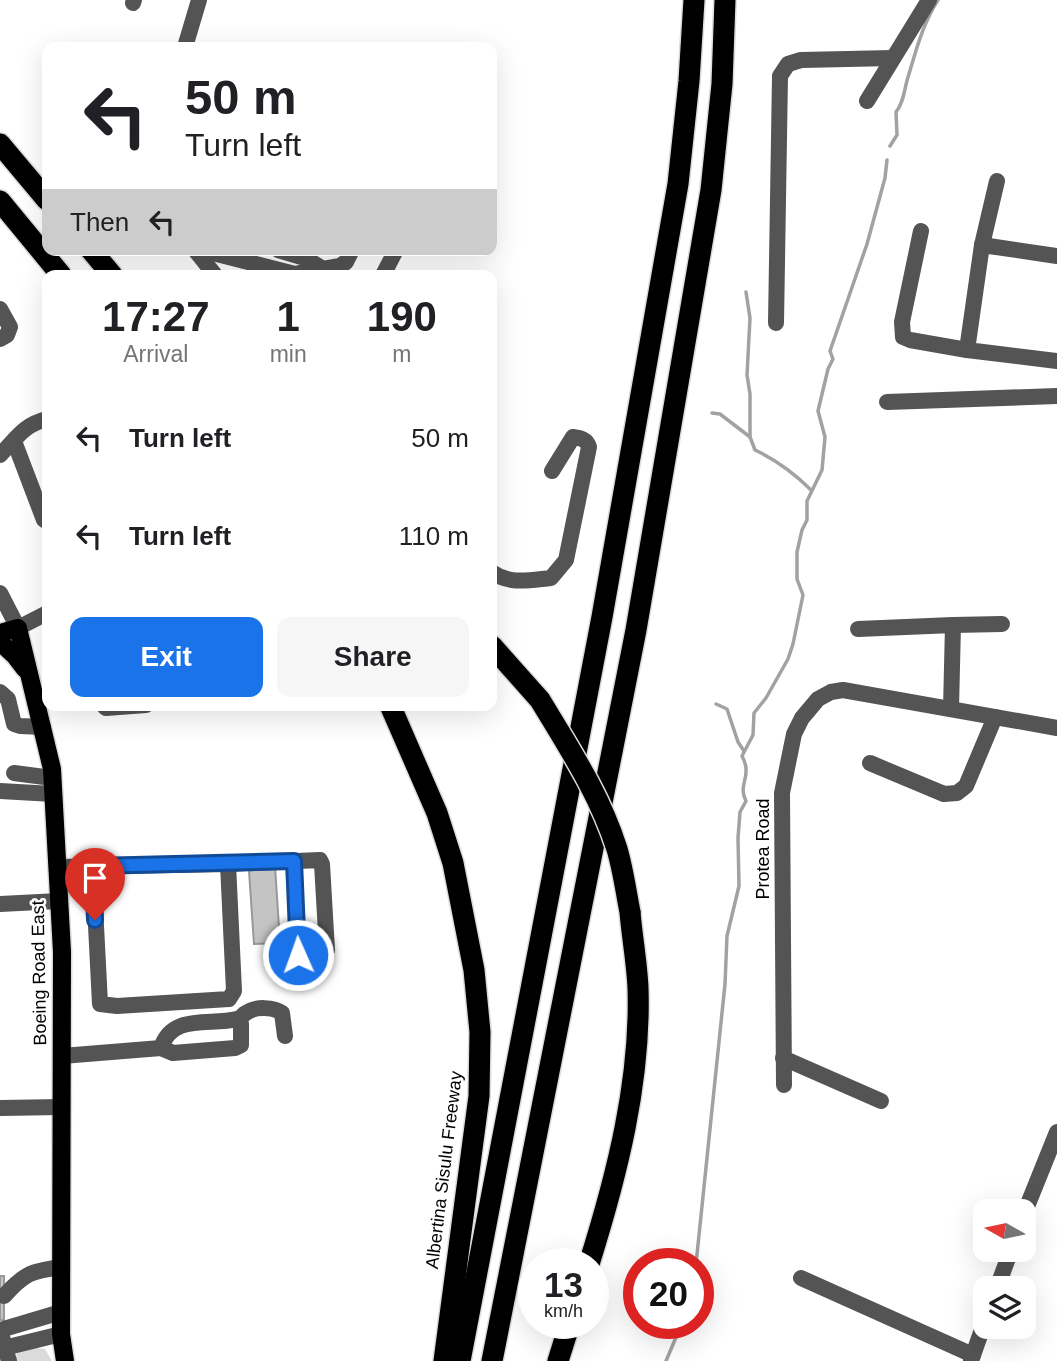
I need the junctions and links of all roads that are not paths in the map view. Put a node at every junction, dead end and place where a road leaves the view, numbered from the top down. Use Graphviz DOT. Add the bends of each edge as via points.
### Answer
graph roads {
  1 [pos="199,0"];
  2 [pos="694,0"];
  3 [pos="725,0"];
  4 [pos="929,0"];
  5 [pos="186,42"];
  6 [pos="893,58"];
  7 [pos="867,101"];
  8 [pos="7,152"];
  9 [pos="997,181"];
  10 [pos="42,194"];
  11 [pos="0,201"];
  12 [pos="921,231"];
  13 [pos="982,245"];
  14 [pos="42,252"];
  15 [pos="45,256"];
  16 [pos="96,256"];
  17 [pos="200,256"];
  18 [pos="222,256"];
  19 [pos="268,256"];
  20 [pos="298,256"];
  21 [pos="349,256"];
  22 [pos="1057,256"];
  23 [pos="265,268"];
  24 [pos="57,270"];
  25 [pos="109,270"];
  26 [pos="211,270"];
  27 [pos="275,270"];
  28 [pos="325,270"];
  29 [pos="0,309"];
  30 [pos="776,323"];
  31 [pos="0,339"];
  32 [pos="967,350"];
  33 [pos="1057,361"];
  34 [pos="1057,396"];
  35 [pos="887,401"];
  36 [pos="42,420"];
  37 [pos="14,441"];
  38 [pos="0,455"];
  39 [pos="552,471"];
  40 [pos="42,515"];
  41 [pos="497,576"];
  42 [pos="0,593"];
  43 [pos="42,616"];
  44 [pos="1002,624"];
  45 [pos="953,625"];
  46 [pos="18,628"];
  47 [pos="858,629"];
  48 [pos="0,633"];
  49 [pos="0,642"];
  50 [pos="497,652"];
  51 [pos="32,681"];
  52 [pos="0,692"];
  53 [pos="951,709"];
  54 [pos="393,711"];
  55 [pos="995,717"];
  56 [pos="43,727"];
  57 [pos="1057,728"];
  58 [pos="870,763"];
  59 [pos="14,773"];
  60 [pos="53,786"];
  61 [pos="0,791"];
  62 [pos="294,861"];
  63 [pos="228,864"];
  64 [pos="93,866"];
  65 [pos="57,867"];
  66 [pos="59,901"];
  67 [pos="0,904"];
  68 [pos="327,950"];
  69 [pos="298,955"];
  70 [pos="238,1019"];
  71 [pos="285,1036"];
  72 [pos="161,1048"];
  73 [pos="62,1056"];
  74 [pos="783,1058"];
  75 [pos="784,1085"];
  76 [pos="881,1101"];
  77 [pos="62,1107"];
  78 [pos="0,1108"];
  79 [pos="1057,1132"];
  80 [pos="1030,1199"];
  81 [pos="593,1248"];
  82 [pos="62,1267"];
  83 [pos="801,1278"];
  84 [pos="4,1296"];
  85 [pos="61,1312"];
  86 [pos="0,1330"];
  87 [pos="61,1334"];
  88 [pos="565,1339"];
  89 [pos="979,1339"];
  90 [pos="5,1353"];
  91 [pos="972,1358"];
  92 [pos="65,1361"];
  93 [pos="444,1361"];
  94 [pos="460,1361"];
  95 [pos="492,1361"];
  96 [pos="558,1361"];
  1 -- 5 [label="street"];
  2 -- 94 [label="highway" via="674,211"];
  3 -- 95 [label="highway" via="711,190 636,630"];
  4 -- 6 [label="street"];
  6 -- 7 [label="street"];
  6 -- 30 [label="street" via="802,60 788,64 780,76"];
  8 -- 10 [label="highway"];
  9 -- 13 [label="street"];
  11 -- 14 [label="highway"];
  12 -- 32 [label="street" via="903,337"];
  13 -- 22 [label="street"];
  13 -- 32 [label="street"];
  15 -- 24 [label="highway"];
  16 -- 25 [label="highway"];
  17 -- 26 [label="street"];
  18 -- 23 [label="street"];
  19 -- 23 [label="street"];
  20 -- 28 [label="street"];
  21 -- 28 [label="street" via="346,262"];
  23 -- 27 [label="street"];
  29 -- 31 [label="street" via="10,327"];
  32 -- 33 [label="street"];
  34 -- 35 [label="street"];
  36 -- 37 [label="street" via="32,423"];
  37 -- 38 [label="street"];
  37 -- 40 [label="street"];
  39 -- 41 [label="street" via="573,437 588,443 566,560 551,578 510,581"];
  42 -- 46 [label="street, Boeing Road East"];
  43 -- 46 [label="street"];
  44 -- 45 [label="street"];
  45 -- 47 [label="street"];
  45 -- 53 [label="street"];
  46 -- 48 [label="main road"];
  46 -- 51 [label="main road, Boeing Road East"];
  49 -- 51 [label="main road"];
  50 -- 81 [label="highway, bridge" via="540,701 579,763 617,850 630,912 638,988 634,1062 624,1136"];
  51 -- 56 [label="main road, Boeing Road East"];
  52 -- 56 [label="street" via="8,699 17,726"];
  53 -- 55 [label="street, Protea Road"];
  53 -- 74 [label="street, Protea Road" via="844,690 831,692 818,699 794,734 782,793"];
  54 -- 93 [label="highway, Albertina Sisulu Freeway" via="453,863 474,970 480,1032 480,1096"];
  55 -- 57 [label="street, Protea Road"];
  55 -- 58 [label="street" via="966,786 957,793 944,794"];
  56 -- 60 [label="main road, Boeing Road East"];
  59 -- 60 [label="street"];
  60 -- 61 [label="street"];
  60 -- 65 [label="main road, Boeing Road East"];
  62 -- 63 [label="street"];
  62 -- 68 [label="street" via="315,859 322,864"];
  62 -- 69 [label="street"];
  63 -- 64 [label="street"];
  63 -- 64 [label="street" via="234,992 229,999 117,1006 98,1000"];
  64 -- 65 [label="street"];
  65 -- 66 [label="main road, Boeing Road East"];
  66 -- 67 [label="street"];
  66 -- 73 [label="main road, Boeing Road East"];
  70 -- 71 [label="street" via="252,1010 274,1008 282,1013"];
  70 -- 72 [label="street" via="174,1029"];
  70 -- 72 [label="street" via="242,1040 235,1048 173,1053"];
  72 -- 73 [label="street"];
  73 -- 77 [label="main road, Boeing Road East"];
  74 -- 75 [label="street, Protea Road"];
  74 -- 76 [label="street"];
  77 -- 78 [label="street"];
  77 -- 82 [label="main road, Boeing Road East"];
  79 -- 80 [label="street"];
  82 -- 84 [label="street" via="21,1277"];
  82 -- 85 [label="main road, Boeing Road East"];
  83 -- 91 [label="street"];
  85 -- 86 [label="street"];
  85 -- 87 [label="main road, Boeing Road East"];
  86 -- 90 [label="street"];
  87 -- 90 [label="street"];
  87 -- 92 [label="main road, Boeing Road East"];
  88 -- 96 [label="highway"];
  89 -- 91 [label="street"];
}
